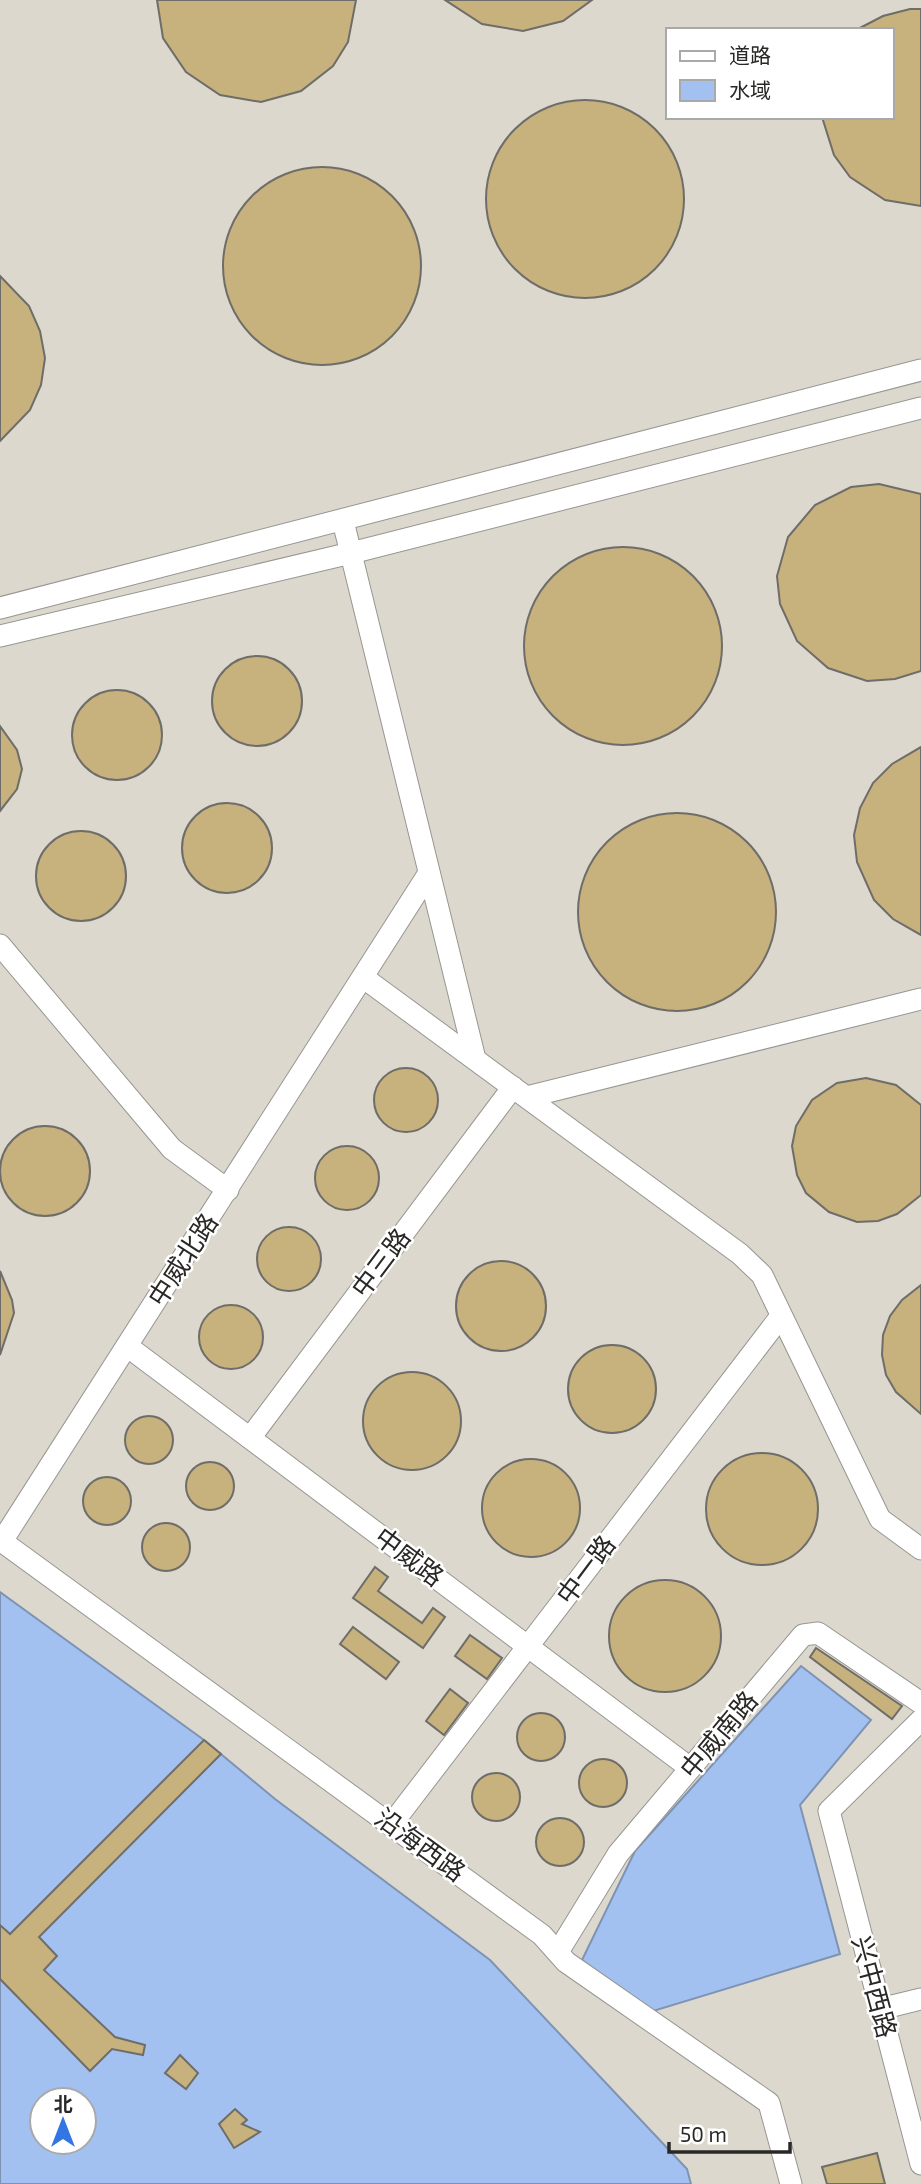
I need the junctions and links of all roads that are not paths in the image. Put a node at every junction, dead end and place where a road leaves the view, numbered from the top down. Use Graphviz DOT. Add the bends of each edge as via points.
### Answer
graph roads {
  1 [pos="921,370"];
  2 [pos="921,408"];
  3 [pos="343,521"];
  4 [pos="351,553"];
  5 [pos="0,608"];
  6 [pos="0,636"];
  7 [pos="429,873"];
  8 [pos="0,945"];
  9 [pos="364,978"];
  10 [pos="921,999"];
  11 [pos="475,1059"];
  12 [pos="520,1092"];
  13 [pos="228,1190"];
  14 [pos="781,1316"];
  15 [pos="127,1346"];
  16 [pos="250,1438"];
  17 [pos="1,1541"];
  18 [pos="921,1549"];
  19 [pos="528,1646"];
  20 [pos="921,1703"];
  21 [pos="921,1720"];
  22 [pos="690,1769"];
  23 [pos="391,1825"];
  24 [pos="558,1952"];
  25 [pos="921,1999"];
  26 [pos="880,2009"];
  27 [pos="921,2164"];
  28 [pos="791,2184"];
  1 -- 3 [label="lane"];
  2 -- 4 [label="lane"];
  3 -- 4 [label="lane"];
  3 -- 5 [label="lane"];
  4 -- 6 [label="lane"];
  4 -- 7 [label="lane"];
  7 -- 9 [label="lane, 中威北路"];
  7 -- 11 [label="lane"];
  8 -- 13 [label="lane" via="172,1149"];
  9 -- 11 [label="lane"];
  9 -- 13 [label="lane, 中威北路"];
  10 -- 12 [label="lane"];
  11 -- 12 [label="lane"];
  12 -- 14 [label="lane" via="740,1254 762,1275"];
  12 -- 16 [label="lane, 中三路"];
  13 -- 15 [label="lane, 中威北路"];
  14 -- 18 [label="lane" via="880,1519"];
  14 -- 19 [label="lane, 中一路"];
  15 -- 16 [label="lane, 中威路"];
  15 -- 17 [label="lane, 中威北路"];
  16 -- 19 [label="lane, 中威路"];
  17 -- 23 [label="lane, 沿海西路"];
  19 -- 22 [label="lane, 中威路"];
  19 -- 23 [label="lane, 中一路"];
  20 -- 22 [label="lane, 中威南路" via="818,1633 803,1635"];
  21 -- 26 [label="lane, 兴中西路" via="829,1811"];
  22 -- 24 [label="lane, 中威南路" via="618,1854"];
  23 -- 24 [label="lane, 沿海西路" via="542,1935"];
  24 -- 28 [label="lane, 沿海西路" via="769,2103"];
  25 -- 26 [label="lane"];
  26 -- 27 [label="lane, 兴中西路"];
}
